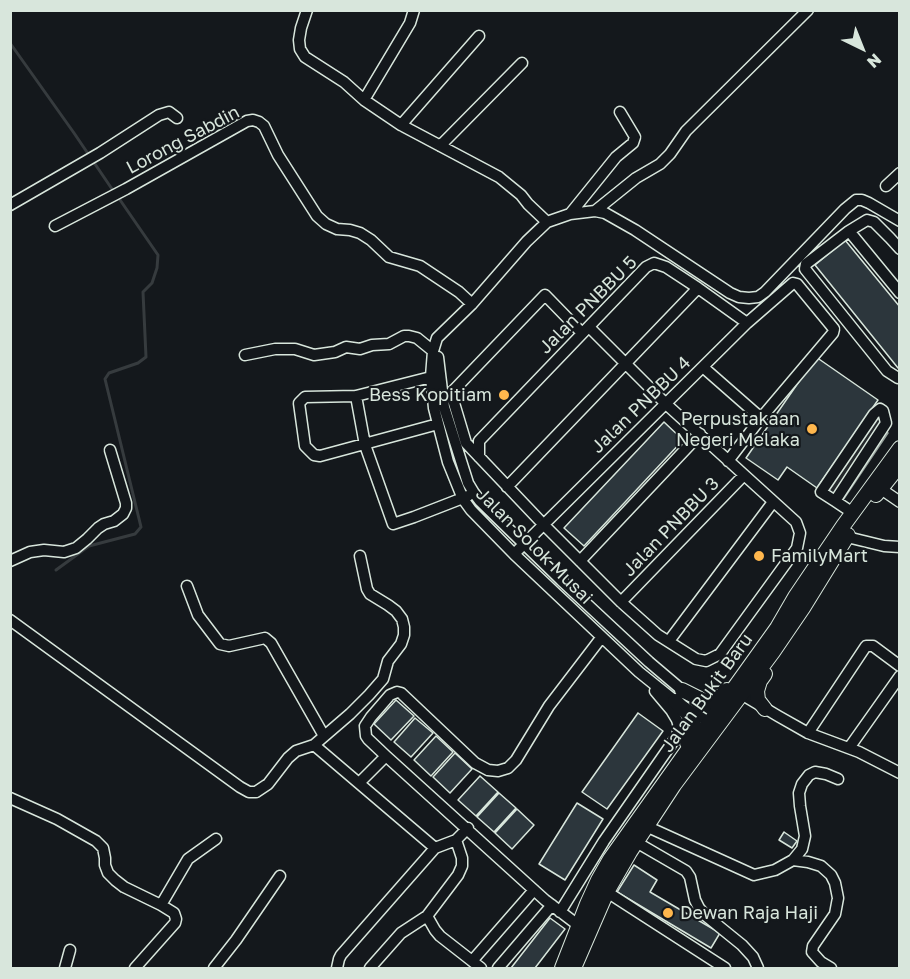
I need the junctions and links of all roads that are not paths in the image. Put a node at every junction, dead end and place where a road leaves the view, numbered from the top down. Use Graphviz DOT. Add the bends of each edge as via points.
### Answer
graph roads {
  1 [pos="307,10"];
  2 [pos="414,10"];
  3 [pos="808,10"];
  4 [pos="479,36"];
  5 [pos="522,63"];
  6 [pos="364,100"];
  7 [pos="620,112"];
  8 [pos="177,118"];
  9 [pos="401,125"];
  10 [pos="440,146"];
  11 [pos="900,173"];
  12 [pos="886,186"];
  13 [pos="10,205"];
  14 [pos="595,211"];
  15 [pos="570,214"];
  16 [pos="900,221"];
  17 [pos="547,222"];
  18 [pos="55,226"];
  19 [pos="849,231"];
  20 [pos="900,249"];
  21 [pos="699,288"];
  22 [pos="900,293"];
  23 [pos="472,304"];
  24 [pos="747,323"];
  25 [pos="586,330"];
  26 [pos="437,338"];
  27 [pos="433,351"];
  28 [pos="245,355"];
  29 [pos="626,364"];
  30 [pos="704,368"];
  31 [pos="431,377"];
  32 [pos="900,377"];
  33 [pos="356,396"];
  34 [pos="666,404"];
  35 [pos="761,418"];
  36 [pos="438,424"];
  37 [pos="700,434"];
  38 [pos="365,445"];
  39 [pos="900,448"];
  40 [pos="110,450"];
  41 [pos="478,457"];
  42 [pos="728,461"];
  43 [pos="897,472"];
  44 [pos="744,475"];
  45 [pos="507,487"];
  46 [pos="881,489"];
  47 [pos="474,493"];
  48 [pos="462,499"];
  49 [pos="835,501"];
  50 [pos="773,502"];
  51 [pos="900,502"];
  52 [pos="853,513"];
  53 [pos="543,524"];
  54 [pos="847,537"];
  55 [pos="524,543"];
  56 [pos="900,548"];
  57 [pos="514,554"];
  58 [pos="360,556"];
  59 [pos="10,561"];
  60 [pos="580,561"];
  61 [pos="187,586"];
  62 [pos="816,587"];
  63 [pos="795,597"];
  64 [pos="621,602"];
  65 [pos="10,620"];
  66 [pos="601,638"];
  67 [pos="669,642"];
  68 [pos="900,666"];
  69 [pos="639,672"];
  70 [pos="900,676"];
  71 [pos="737,692"];
  72 [pos="678,696"];
  73 [pos="765,709"];
  74 [pos="717,720"];
  75 [pos="808,733"];
  76 [pos="324,736"];
  77 [pos="314,744"];
  78 [pos="849,748"];
  79 [pos="386,756"];
  80 [pos="900,773"];
  81 [pos="838,778"];
  82 [pos="359,783"];
  83 [pos="10,798"];
  84 [pos="648,827"];
  85 [pos="468,828"];
  86 [pos="632,837"];
  87 [pos="216,839"];
  88 [pos="456,840"];
  89 [pos="435,849"];
  90 [pos="793,860"];
  91 [pos="280,876"];
  92 [pos="534,890"];
  93 [pos="607,892"];
  94 [pos="161,904"];
  95 [pos="556,908"];
  96 [pos="427,916"];
  97 [pos="585,927"];
  98 [pos="70,950"];
  99 [pos="472,961"];
  100 [pos="577,964"];
  101 [pos="65,969"];
  102 [pos="135,969"];
  103 [pos="214,969"];
  104 [pos="337,969"];
  105 [pos="370,969"];
  106 [pos="481,969"];
  107 [pos="498,969"];
  108 [pos="561,969"];
  109 [pos="725,969"];
  110 [pos="758,969"];
  111 [pos="831,969"];
  1 -- 6 [label="street" via="298,40 305,57"];
  2 -- 6 [label="street"];
  3 -- 14 [label="street" via="686,131 660,164"];
  4 -- 9 [label="street"];
  5 -- 10 [label="street"];
  6 -- 9 [label="street"];
  7 -- 15 [label="street" via="634,137 633,143 616,157"];
  8 -- 13 [label="street" via="169,112 159,115"];
  9 -- 10 [label="street"];
  10 -- 17 [label="street" via="499,177"];
  11 -- 12 [label="street"];
  14 -- 15 [label="street, Jalan Solok Musai"];
  14 -- 16 [label="street" via="626,225 730,293 749,298 765,292 856,200"];
  15 -- 17 [label="street, Jalan Solok Musai"];
  17 -- 23 [label="street, Jalan Solok Musai"];
  18 -- 23 [label="street, Lorong Sabdin" via="252,120 264,126 317,216 338,229 371,240 389,257 420,266"];
  19 -- 20 [label="street" via="867,220 874,222"];
  19 -- 22 [label="street"];
  19 -- 32 [label="street" via="806,264 805,269 887,371"];
  21 -- 24 [label="street, Jalan PNBBU 5"];
  21 -- 25 [label="street, Jalan PNBBU 5" via="654,263"];
  21 -- 29 [label="street"];
  23 -- 26 [label="street, Jalan Solok Musai"];
  24 -- 30 [label="street, Jalan PNBBU 4"];
  24 -- 35 [label="street, Jalan PNBBU 4" via="793,283 834,329"];
  25 -- 29 [label="street"];
  25 -- 41 [label="street, Jalan PNBBU 5" via="479,441"];
  25 -- 41 [label="street" via="544,295 451,393 466,443"];
  26 -- 27 [label="street, Jalan Solok Musai"];
  26 -- 47 [label="street, Jalan Solok Musai" via="444,407"];
  27 -- 28 [label="street" via="417,338 404,336 389,344 360,349 344,347 314,355 275,349"];
  27 -- 31 [label="street, Jalan Solok Musai"];
  29 -- 34 [label="street"];
  29 -- 45 [label="street"];
  30 -- 34 [label="street, Jalan PNBBU 4"];
  30 -- 35 [label="street"];
  31 -- 33 [label="street"];
  31 -- 36 [label="street, Jalan Solok Musai"];
  33 -- 38 [label="street"];
  33 -- 38 [label="street" via="305,397 299,403 305,446 320,456"];
  34 -- 37 [label="street"];
  34 -- 53 [label="street, Jalan PNBBU 4"];
  35 -- 42 [label="street"];
  36 -- 38 [label="street"];
  36 -- 48 [label="street, Jalan Solok Musai"];
  37 -- 42 [label="street"];
  37 -- 60 [label="street"];
  38 -- 48 [label="street" via="393,524"];
  39 -- 52 [label="main road, Jalan Bukit Baru"];
  40 -- 59 [label="street" via="126,503 123,514 98,528 76,548 30,552"];
  41 -- 45 [label="street"];
  42 -- 44 [label="street"];
  43 -- 46 [label="main road, Jalan Bukit Baru"];
  44 -- 50 [label="street"];
  44 -- 64 [label="street, Jalan PNBBU 3"];
  45 -- 53 [label="street"];
  46 -- 51 [label="street"];
  46 -- 54 [label="main road, Jalan Bukit Baru"];
  47 -- 48 [label="street"];
  47 -- 55 [label="street, Jalan Solok Musai"];
  48 -- 57 [label="street, Jalan Solok Musai"];
  49 -- 49 [label="street" via="821,492 880,409 886,423"];
  49 -- 52 [label="street"];
  50 -- 67 [label="street"];
  50 -- 67 [label="street" via="796,522 800,533 797,548 720,654 706,661 696,659"];
  52 -- 63 [label="main road, Jalan Bukit Baru"];
  53 -- 55 [label="street, Jalan PNBBU 4"];
  53 -- 60 [label="street"];
  54 -- 56 [label="street"];
  54 -- 62 [label="main road, Jalan Bukit Baru"];
  55 -- 57 [label="street, Jalan PNBBU 4"];
  55 -- 72 [label="street, Jalan Solok Musai" via="632,646"];
  57 -- 66 [label="street, Jalan Solok Musai"];
  58 -- 76 [label="street" via="367,589 396,611 402,619 404,635 378,685"];
  60 -- 64 [label="street"];
  61 -- 76 [label="street" via="198,615 220,644 229,646 265,638 271,643"];
  62 -- 71 [label="main road, Jalan Bukit Baru" via="791,626"];
  62 -- 73 [label="main road" via="807,611 760,681 758,700"];
  63 -- 71 [label="main road, Jalan Bukit Baru"];
  63 -- 72 [label="main road" via="720,697 710,701"];
  64 -- 67 [label="street"];
  65 -- 77 [label="street" via="249,792 262,789 296,751"];
  66 -- 69 [label="street, Jalan Solok Musai"];
  66 -- 79 [label="street" via="508,768 488,770 475,763 397,692 390,695 365,726 368,739"];
  68 -- 75 [label="street" via="873,646 866,646"];
  69 -- 72 [label="street, Jalan Solok Musai"];
  69 -- 95 [label="street" via="671,710 679,727 677,736"];
  70 -- 78 [label="street"];
  71 -- 73 [label="street"];
  71 -- 74 [label="main road, Jalan Bukit Baru"];
  72 -- 74 [label="street, Jalan Solok Musai"];
  72 -- 86 [label="main road" via="692,720 693,733 654,789"];
  73 -- 75 [label="street"];
  74 -- 84 [label="main road, Jalan Bukit Baru"];
  74 -- 86 [label="main road, Jalan Bukit Baru" via="689,748"];
  75 -- 78 [label="street"];
  76 -- 77 [label="street"];
  77 -- 82 [label="street"];
  78 -- 80 [label="street"];
  79 -- 82 [label="street"];
  79 -- 85 [label="street"];
  81 -- 90 [label="street" via="815,772 802,784 799,793 805,836 802,849"];
  82 -- 89 [label="street"];
  83 -- 94 [label="street" via="96,841 103,848 108,873 115,880"];
  84 -- 86 [label="main road, Jalan Bukit Baru"];
  84 -- 90 [label="street" via="754,875"];
  85 -- 88 [label="street"];
  85 -- 92 [label="street"];
  86 -- 93 [label="main road, Jalan Bukit Baru"];
  86 -- 97 [label="main road, Jalan Bukit Baru" via="598,880"];
  86 -- 110 [label="street" via="686,871 699,908 742,945"];
  87 -- 94 [label="street" via="188,859"];
  88 -- 89 [label="street"];
  88 -- 96 [label="street" via="462,866"];
  89 -- 104 [label="street" via="341,955"];
  90 -- 111 [label="street" via="821,866 835,883 835,914 812,952"];
  91 -- 103 [label="street"];
  92 -- 95 [label="street"];
  92 -- 99 [label="street"];
  93 -- 97 [label="main road, Jalan Bukit Baru"];
  93 -- 109 [label="street"];
  94 -- 102 [label="street" via="174,913 175,923"];
  95 -- 97 [label="street"];
  95 -- 107 [label="street"];
  96 -- 99 [label="street" via="440,936"];
  96 -- 105 [label="street" via="401,933"];
  97 -- 100 [label="main road, Jalan Bukit Baru"];
  97 -- 108 [label="main road, Jalan Bukit Baru"];
  98 -- 101 [label="street"];
  99 -- 106 [label="street"];
}
